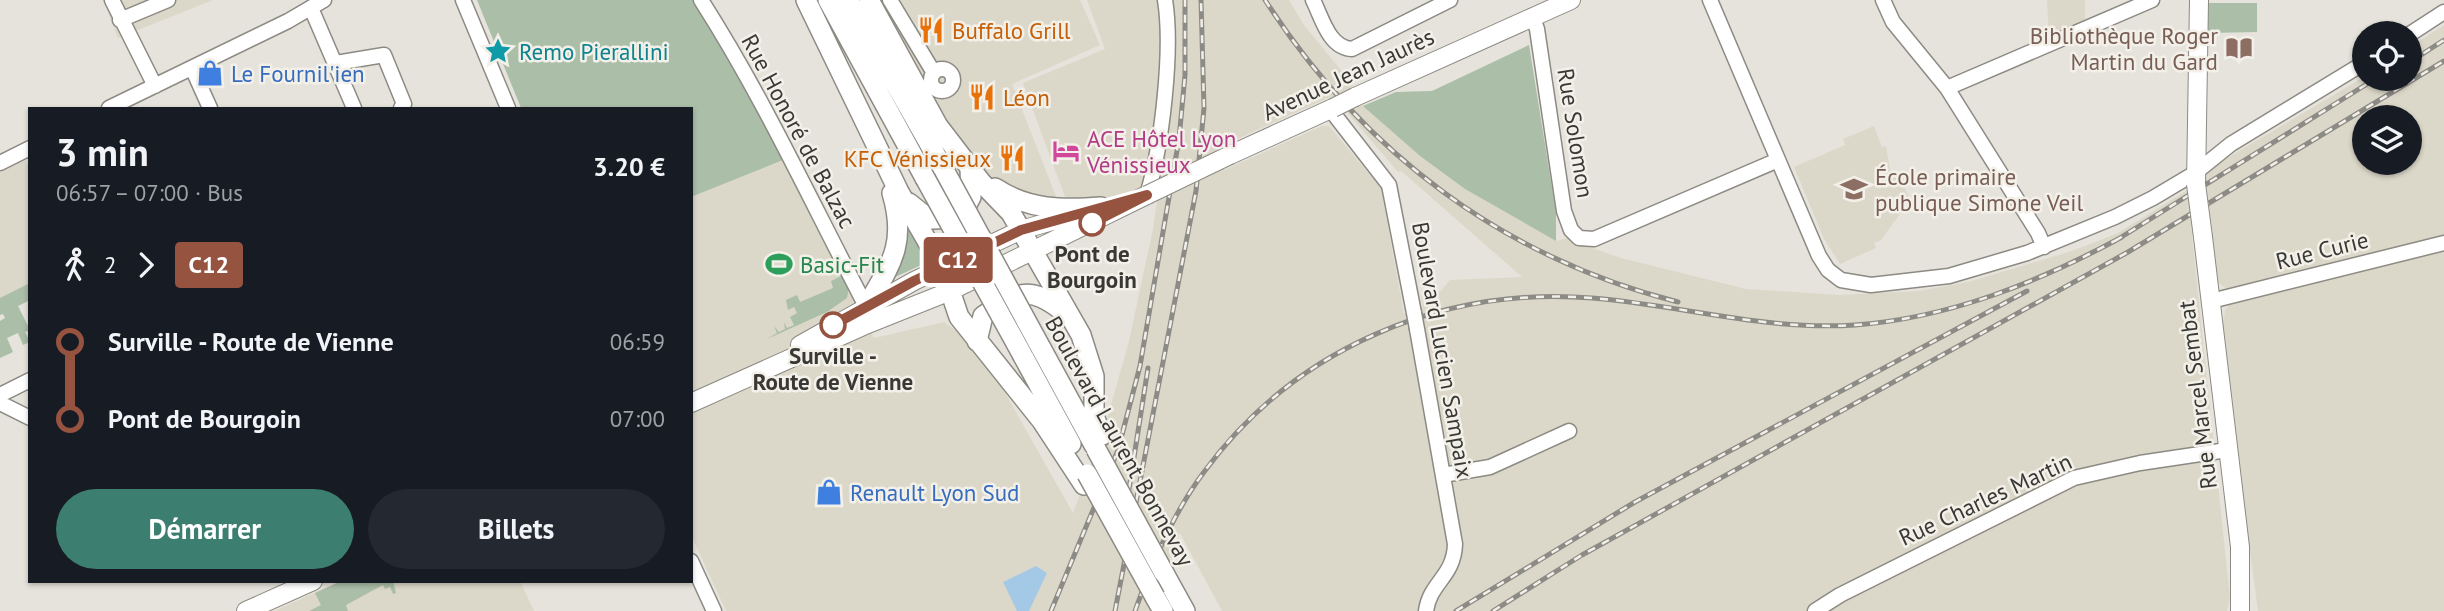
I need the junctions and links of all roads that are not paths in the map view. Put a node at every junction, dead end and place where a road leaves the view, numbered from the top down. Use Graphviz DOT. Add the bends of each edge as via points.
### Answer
graph roads {
  1 [pos="112,0"];
  2 [pos="168,0"];
  3 [pos="463,0"];
  4 [pos="701,0"];
  5 [pos="806,0"];
  6 [pos="828,0"];
  7 [pos="848,0"];
  8 [pos="869,0"];
  9 [pos="890,0"];
  10 [pos="1165,0"];
  11 [pos="1313,0"];
  12 [pos="1450,0"];
  13 [pos="1571,0"];
  14 [pos="1710,0"];
  15 [pos="1883,0"];
  16 [pos="2152,0"];
  17 [pos="2199,0"];
  18 [pos="317,4"];
  19 [pos="1549,4"];
  20 [pos="2444,12"];
  21 [pos="1532,16"];
  22 [pos="120,20"];
  23 [pos="2422,26"];
  24 [pos="336,62"];
  25 [pos="192,68"];
  26 [pos="2352,70"];
  27 [pos="155,86"];
  28 [pos="1947,88"];
  29 [pos="111,107"];
  30 [pos="209,107"];
  31 [pos="354,107"];
  32 [pos="402,107"];
  33 [pos="508,107"];
  34 [pos="1331,108"];
  35 [pos="950,144"];
  36 [pos="28,149"];
  37 [pos="880,152"];
  38 [pos="1778,160"];
  39 [pos="0,163"];
  40 [pos="970,168"];
  41 [pos="2195,178"];
  42 [pos="899,192"];
  43 [pos="1147,195"];
  44 [pos="1101,207"];
  45 [pos="1021,230"];
  46 [pos="2444,243"];
  47 [pos="2044,247"];
  48 [pos="1034,251"];
  49 [pos="942,267"];
  50 [pos="948,292"];
  51 [pos="2211,301"];
  52 [pos="870,314"];
  53 [pos="1071,317"];
  54 [pos="977,341"];
  55 [pos="28,381"];
  56 [pos="0,395"];
  57 [pos="693,402"];
  58 [pos="0,403"];
  59 [pos="28,417"];
  60 [pos="1569,431"];
  61 [pos="1099,442"];
  62 [pos="2227,450"];
  63 [pos="1443,475"];
  64 [pos="1086,479"];
  65 [pos="693,565"];
  66 [pos="309,583"];
  67 [pos="1156,607"];
  68 [pos="246,611"];
  69 [pos="714,611"];
  70 [pos="1185,611"];
  71 [pos="1426,611"];
  72 [pos="1815,611"];
  73 [pos="2240,611"];
  1 -- 22 [label="street"];
  2 -- 22 [label="street"];
  3 -- 33 [label="street"];
  4 -- 52 [label="street, Rue Honoré de Balzac" via="769,114"];
  5 -- 37 [label="highway"];
  6 -- 64 [label="highway, Boulevard Laurent Bonnevay, bridge"];
  7 -- 61 [label="highway, Boulevard Laurent Bonnevay, bridge" via="1041,348"];
  8 -- 35 [label="highway"];
  9 -- 35 [label="street" via="934,74 946,70 953,78 949,89 938,90 936,111"];
  10 -- 43 [label="street" via="1168,29 1159,146"];
  11 -- 12 [label="street" via="1332,39 1344,49"];
  13 -- 19 [label="main road, Avenue Jean Jaurès"];
  14 -- 38 [label="street"];
  15 -- 28 [label="street" via="1894,22"];
  16 -- 28 [label="street"];
  17 -- 41 [label="main road, Rue Marcel Sembat"];
  18 -- 24 [label="street"];
  18 -- 25 [label="street"];
  19 -- 21 [label="main road, Avenue Jean Jaurès"];
  20 -- 23 [label="street"];
  21 -- 34 [label="main road, Avenue Jean Jaurès, bridge"];
  21 -- 38 [label="street, Rue Solomon" via="1564,211 1574,235 1594,239"];
  22 -- 27 [label="street"];
  24 -- 31 [label="street"];
  24 -- 32 [label="street" via="384,55"];
  25 -- 27 [label="street"];
  25 -- 30 [label="street"];
  26 -- 41 [label="street" via="2220,152"];
  27 -- 29 [label="street"];
  28 -- 47 [label="street"];
  34 -- 43 [label="main road, Avenue Jean Jaurès, bridge"];
  34 -- 63 [label="street, Boulevard Lucien Sampaix, bridge" via="1389,185"];
  35 -- 40 [label="highway"];
  36 -- 39 [label="street"];
  37 -- 42 [label="highway"];
  37 -- 52 [label="highway" via="896,205 899,242"];
  38 -- 47 [label="street" via="1824,264 1846,282 1871,285 1950,276"];
  40 -- 42 [label="highway" via="968,204 948,218 923,216"];
  40 -- 44 [label="highway" via="1002,192 1031,204 1064,210"];
  40 -- 45 [label="highway"];
  41 -- 47 [label="street"];
  41 -- 51 [label="main road, Rue Marcel Sembat, bridge"];
  42 -- 49 [label="highway"];
  43 -- 44 [label="main road"];
  43 -- 48 [label="main road"];
  44 -- 45 [label="main road"];
  45 -- 48 [label="highway"];
  45 -- 49 [label="main road"];
  46 -- 51 [label="street, Rue Curie"];
  48 -- 50 [label="main road"];
  48 -- 53 [label="highway"];
  49 -- 50 [label="highway"];
  49 -- 52 [label="main road"];
  50 -- 52 [label="main road"];
  50 -- 54 [label="highway"];
  51 -- 62 [label="main road, Rue Marcel Sembat"];
  52 -- 57 [label="main road"];
  53 -- 54 [label="highway" via="1043,295 1026,294 983,316"];
  53 -- 61 [label="highway" via="1091,363"];
  54 -- 64 [label="highway"];
  55 -- 56 [label="street"];
  58 -- 59 [label="street"];
  60 -- 63 [label="street" via="1490,467"];
  61 -- 70 [label="highway, Boulevard Laurent Bonnevay, bridge" via="1124,500"];
  62 -- 72 [label="street, Rue Charles Martin" via="2074,478"];
  62 -- 73 [label="main road, Rue Marcel Sembat" via="2239,547"];
  63 -- 71 [label="street, Boulevard Lucien Sampaix" via="1454,561 1432,593"];
  64 -- 67 [label="highway, Boulevard Laurent Bonnevay, bridge"];
  65 -- 69 [label="street"];
  66 -- 68 [label="main road"];
}
